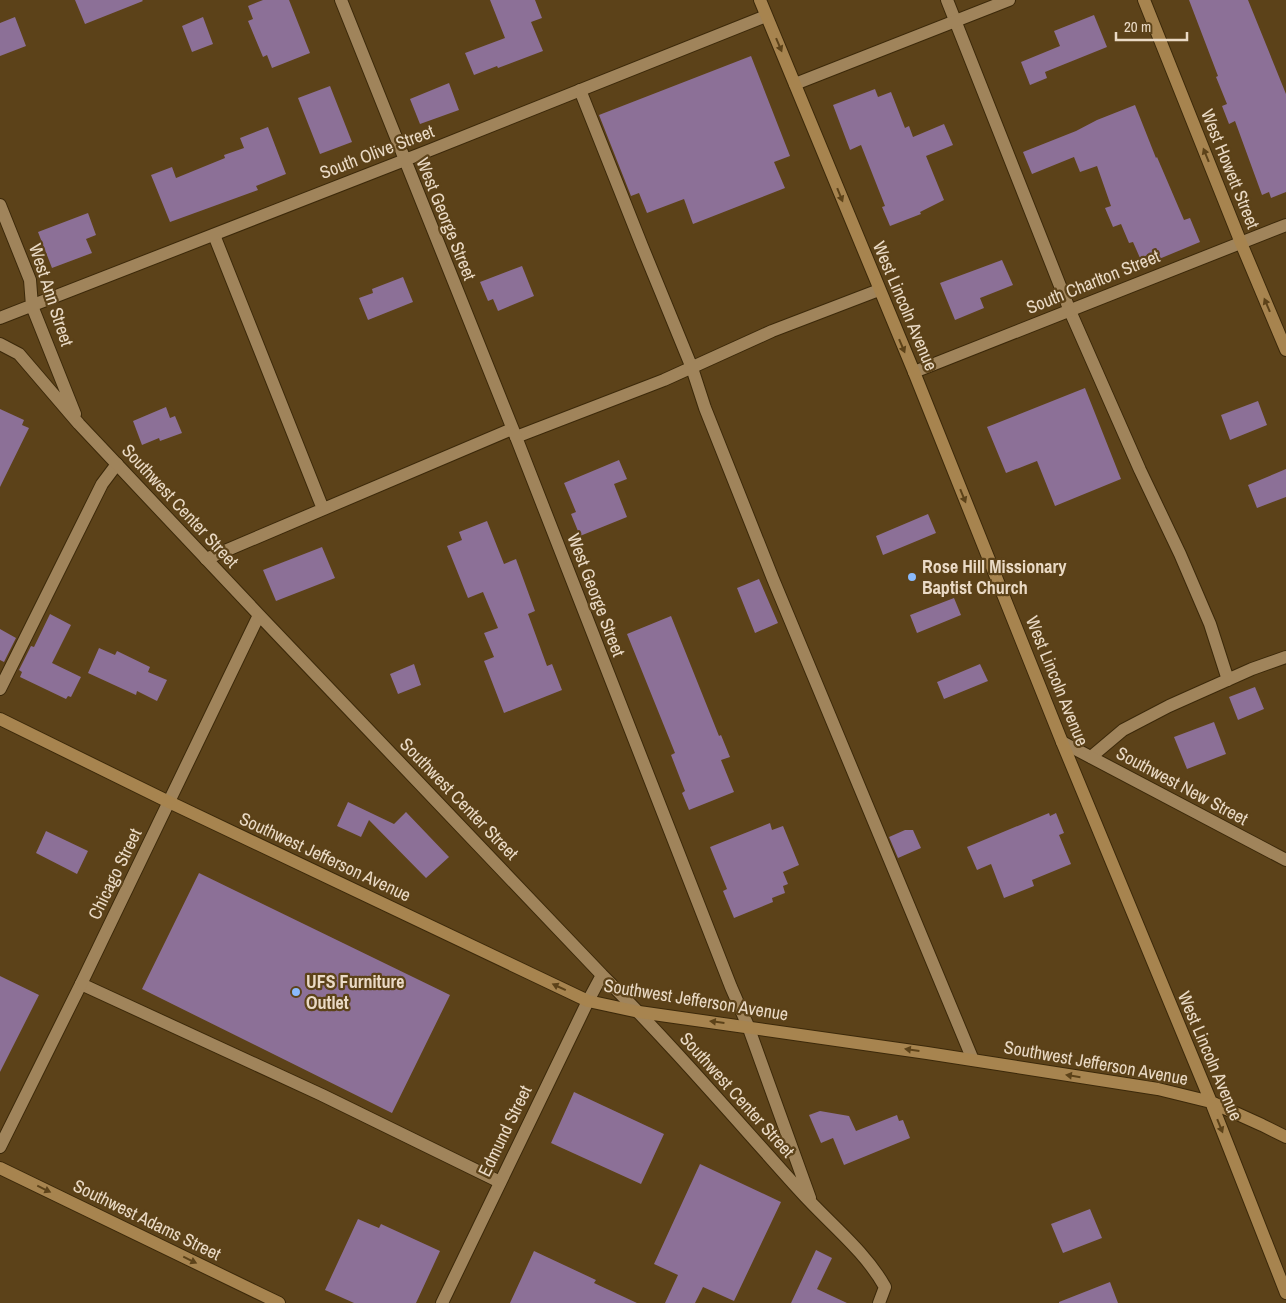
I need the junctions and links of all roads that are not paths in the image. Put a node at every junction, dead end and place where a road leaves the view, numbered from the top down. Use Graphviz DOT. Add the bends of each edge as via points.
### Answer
graph roads {
  1 [pos="341,0"];
  2 [pos="760,0"];
  3 [pos="947,0"];
  4 [pos="1009,0"];
  5 [pos="1144,0"];
  6 [pos="766,16"];
  7 [pos="955,21"];
  8 [pos="795,84"];
  9 [pos="580,90"];
  10 [pos="404,161"];
  11 [pos="0,205"];
  12 [pos="1286,225"];
  13 [pos="214,235"];
  14 [pos="1241,243"];
  15 [pos="879,290"];
  16 [pos="32,306"];
  17 [pos="1070,311"];
  18 [pos="0,318"];
  19 [pos="0,344"];
  20 [pos="1286,350"];
  21 [pos="692,368"];
  22 [pos="914,372"];
  23 [pos="79,424"];
  24 [pos="514,433"];
  25 [pos="117,464"];
  26 [pos="324,509"];
  27 [pos="206,559"];
  28 [pos="259,615"];
  29 [pos="1286,657"];
  30 [pos="1228,680"];
  31 [pos="0,689"];
  32 [pos="0,719"];
  33 [pos="1062,742"];
  34 [pos="1091,757"];
  35 [pos="169,802"];
  36 [pos="1286,860"];
  37 [pos="602,975"];
  38 [pos="81,984"];
  39 [pos="588,1001"];
  40 [pos="640,1012"];
  41 [pos="748,1026"];
  42 [pos="973,1060"];
  43 [pos="1211,1102"];
  44 [pos="1286,1137"];
  45 [pos="0,1146"];
  46 [pos="0,1168"];
  47 [pos="500,1182"];
  48 [pos="813,1205"];
  49 [pos="1286,1292"];
  50 [pos="279,1303"];
  51 [pos="442,1303"];
  52 [pos="879,1303"];
  1 -- 10 [label="street, West George Street"];
  2 -- 6 [label="main road, West Lincoln Avenue"];
  3 -- 7 [label="street"];
  4 -- 7 [label="street"];
  14 -- 5 [label="main road, West Howett Street, one-way"];
  6 -- 8 [label="main road, West Lincoln Avenue, one-way"];
  6 -- 9 [label="street, South Olive Street"];
  7 -- 8 [label="street"];
  7 -- 17 [label="street"];
  8 -- 15 [label="main road, West Lincoln Avenue, one-way"];
  9 -- 10 [label="street, South Olive Street"];
  9 -- 21 [label="street"];
  10 -- 13 [label="street, South Olive Street"];
  10 -- 24 [label="street, West George Street"];
  11 -- 16 [label="street, West Ann Street" via="30,280"];
  12 -- 14 [label="street, South Charlton Street"];
  13 -- 16 [label="street, South Olive Street"];
  13 -- 26 [label="street"];
  14 -- 17 [label="street, South Charlton Street"];
  20 -- 14 [label="main road, West Howett Street, one-way"];
  15 -- 21 [label="street" via="772,331"];
  15 -- 22 [label="main road, West Lincoln Avenue, one-way"];
  16 -- 18 [label="street, South Olive Street"];
  16 -- 23 [label="street, West Ann Street"];
  17 -- 22 [label="street, South Charlton Street"];
  17 -- 30 [label="street" via="1210,624"];
  19 -- 23 [label="street, Southwest Center Street" via="19,354"];
  21 -- 24 [label="street"];
  21 -- 42 [label="street" via="773,579"];
  22 -- 33 [label="main road, West Lincoln Avenue, one-way"];
  23 -- 25 [label="street, Southwest Center Street"];
  24 -- 26 [label="street"];
  24 -- 41 [label="street, West George Street"];
  25 -- 27 [label="street, Southwest Center Street"];
  25 -- 31 [label="street" via="102,484"];
  26 -- 27 [label="street"];
  27 -- 28 [label="street, Southwest Center Street"];
  28 -- 35 [label="street, Chicago Street"];
  28 -- 37 [label="street, Southwest Center Street"];
  29 -- 30 [label="street"];
  30 -- 34 [label="street" via="1123,730"];
  32 -- 35 [label="main road, Southwest Jefferson Avenue"];
  33 -- 34 [label="street, Southwest New Street"];
  33 -- 43 [label="main road, West Lincoln Avenue"];
  34 -- 36 [label="street, Southwest New Street"];
  35 -- 38 [label="street, Chicago Street"];
  39 -- 35 [label="main road, Southwest Jefferson Avenue, one-way"];
  37 -- 39 [label="street, Edmund Street"];
  37 -- 40 [label="street, Southwest Center Street"];
  38 -- 45 [label="street, Chicago Street"];
  38 -- 47 [label="street" via="322,1095"];
  39 -- 40 [label="main road, Southwest Jefferson Avenue"];
  39 -- 47 [label="street, Edmund Street"];
  41 -- 40 [label="main road, Southwest Jefferson Avenue, one-way"];
  40 -- 48 [label="street, Southwest Center Street"];
  42 -- 41 [label="main road, Southwest Jefferson Avenue, one-way"];
  41 -- 48 [label="street, West George Street"];
  43 -- 42 [label="main road, Southwest Jefferson Avenue, one-way" via="1158,1089"];
  43 -- 44 [label="main road, Southwest Jefferson Avenue"];
  43 -- 49 [label="main road, West Lincoln Avenue, one-way"];
  46 -- 50 [label="main road, Southwest Adams Street, one-way"];
  47 -- 51 [label="street, Edmund Street"];
  48 -- 52 [label="street, Southwest Center Street" via="876,1270 885,1287"];
}
